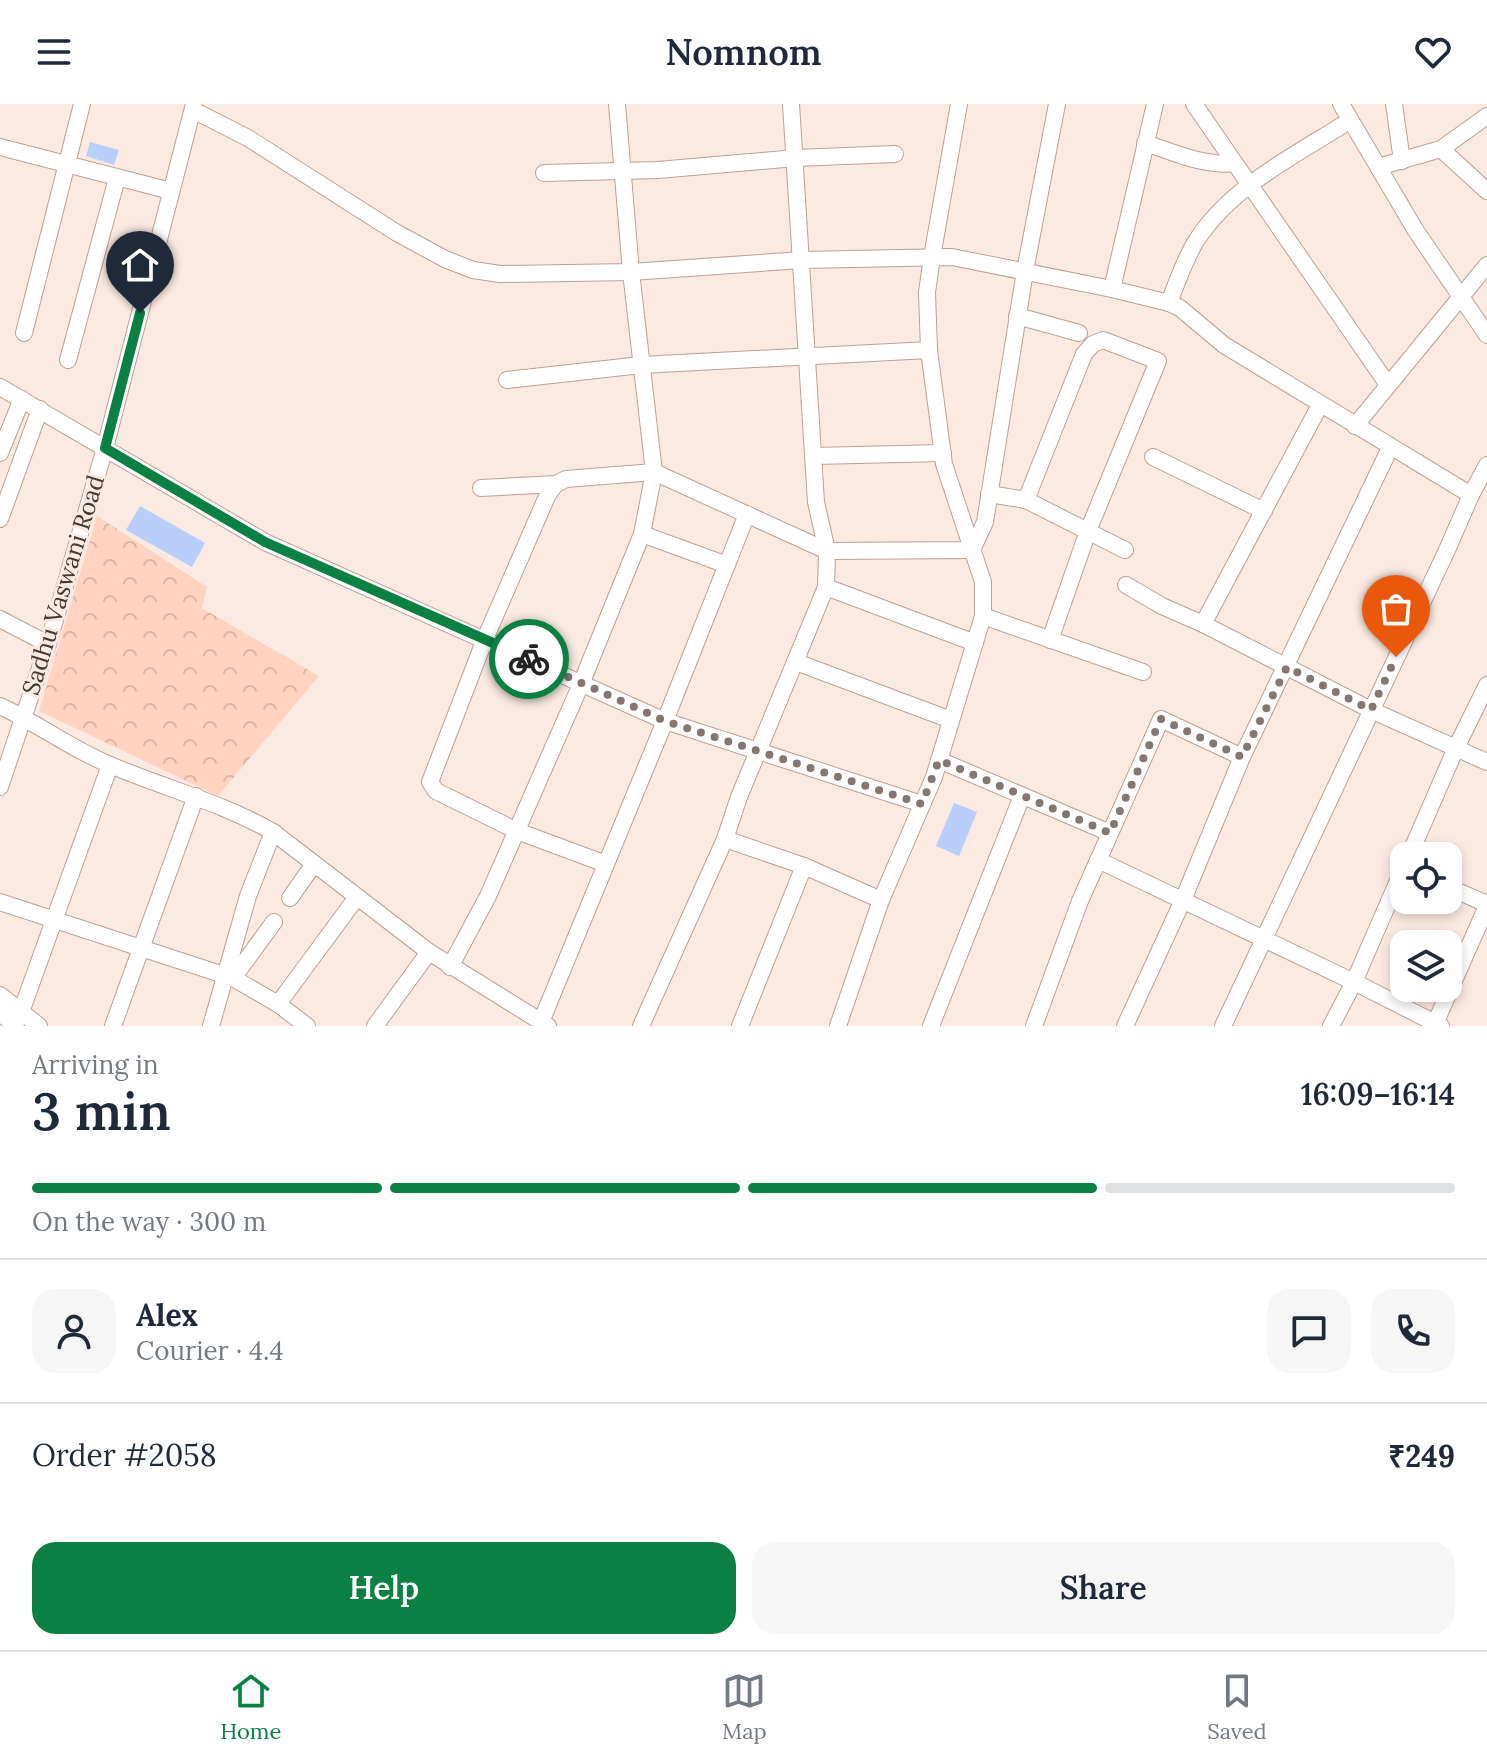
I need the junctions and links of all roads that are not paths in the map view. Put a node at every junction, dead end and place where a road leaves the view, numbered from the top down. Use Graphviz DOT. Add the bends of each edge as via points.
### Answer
graph roads {
  1 [pos="82,104"];
  2 [pos="617,104"];
  3 [pos="791,104"];
  4 [pos="959,104"];
  5 [pos="1057,104"];
  6 [pos="1154,104"];
  7 [pos="1194,104"];
  8 [pos="1341,104"];
  9 [pos="1394,104"];
  10 [pos="194,107"];
  11 [pos="1487,116"];
  12 [pos="1349,121"];
  13 [pos="1145,143"];
  14 [pos="0,147"];
  15 [pos="1441,149"];
  16 [pos="895,154"];
  17 [pos="796,158"];
  18 [pos="1402,161"];
  19 [pos="1234,163"];
  20 [pos="66,164"];
  21 [pos="1378,167"];
  22 [pos="623,170"];
  23 [pos="544,173"];
  24 [pos="117,178"];
  25 [pos="1248,185"];
  26 [pos="171,191"];
  27 [pos="1487,191"];
  28 [pos="932,257"];
  29 [pos="802,260"];
  30 [pos="1487,265"];
  31 [pos="1025,271"];
  32 [pos="631,272"];
  33 [pos="1112,289"];
  34 [pos="1461,296"];
  35 [pos="1169,303"];
  36 [pos="1017,316"];
  37 [pos="24,333"];
  38 [pos="1079,333"];
  39 [pos="1487,335"];
  40 [pos="929,350"];
  41 [pos="807,357"];
  42 [pos="68,360"];
  43 [pos="641,365"];
  44 [pos="507,380"];
  45 [pos="1388,385"];
  46 [pos="0,387"];
  47 [pos="22,399"];
  48 [pos="1320,405"];
  49 [pos="40,409"];
  50 [pos="1355,426"];
  51 [pos="105,448"];
  52 [pos="1390,448"];
  53 [pos="0,453"];
  54 [pos="943,453"];
  55 [pos="814,456"];
  56 [pos="1153,457"];
  57 [pos="1487,465"];
  58 [pos="654,472"];
  59 [pos="556,484"];
  60 [pos="481,488"];
  61 [pos="989,494"];
  62 [pos="1471,495"];
  63 [pos="1026,500"];
  64 [pos="1264,511"];
  65 [pos="747,514"];
  66 [pos="0,519"];
  67 [pos="1088,531"];
  68 [pos="642,534"];
  69 [pos="972,550"];
  70 [pos="1125,550"];
  71 [pos="827,551"];
  72 [pos="727,565"];
  73 [pos="1126,585"];
  74 [pos="826,587"];
  75 [pos="983,616"];
  76 [pos="0,619"];
  77 [pos="1203,624"];
  78 [pos="485,639"];
  79 [pos="1050,640"];
  80 [pos="975,643"];
  81 [pos="48,644"];
  82 [pos="796,662"];
  83 [pos="1287,667"];
  84 [pos="1143,672"];
  85 [pos="581,684"];
  86 [pos="1487,685"];
  87 [pos="0,706"];
  88 [pos="1371,710"];
  89 [pos="22,716"];
  90 [pos="951,720"];
  91 [pos="665,721"];
  92 [pos="1456,748"];
  93 [pos="759,752"];
  94 [pos="1242,757"];
  95 [pos="939,760"];
  96 [pos="1487,762"];
  97 [pos="110,765"];
  98 [pos="0,787"];
  99 [pos="196,796"];
  100 [pos="1022,796"];
  101 [pos="922,804"];
  102 [pos="517,831"];
  103 [pos="273,832"];
  104 [pos="1110,833"];
  105 [pos="725,839"];
  106 [pos="1415,842"];
  107 [pos="1098,860"];
  108 [pos="314,864"];
  109 [pos="606,864"];
  110 [pos="804,866"];
  111 [pos="1462,893"];
  112 [pos="357,897"];
  113 [pos="290,898"];
  114 [pos="881,900"];
  115 [pos="1183,900"];
  116 [pos="1390,900"];
  117 [pos="0,902"];
  118 [pos="1487,905"];
  119 [pos="54,920"];
  120 [pos="274,922"];
  121 [pos="1263,939"];
  122 [pos="139,948"];
  123 [pos="429,952"];
  124 [pos="450,967"];
  125 [pos="230,977"];
  126 [pos="1354,982"];
  127 [pos="0,995"];
  128 [pos="278,1004"];
  129 [pos="0,1013"];
  130 [pos="19,1019"];
  131 [pos="544,1024"];
  132 [pos="1437,1025"];
  133 [pos="39,1026"];
  134 [pos="113,1026"];
  135 [pos="211,1026"];
  136 [pos="307,1026"];
  137 [pos="375,1026"];
  138 [pos="641,1026"];
  139 [pos="740,1026"];
  140 [pos="838,1026"];
  141 [pos="931,1026"];
  142 [pos="1034,1026"];
  143 [pos="1125,1026"];
  144 [pos="1223,1026"];
  145 [pos="1331,1026"];
  1 -- 20 [label="street"];
  2 -- 22 [label="street"];
  3 -- 17 [label="street"];
  4 -- 28 [label="street"];
  5 -- 31 [label="street"];
  6 -- 13 [label="street"];
  7 -- 19 [label="street"];
  8 -- 12 [label="street"];
  9 -- 18 [label="street"];
  10 -- 26 [label="street, Sadhu Vaswani Road"];
  10 -- 32 [label="street" via="397,233 473,270"];
  11 -- 15 [label="street"];
  12 -- 21 [label="street"];
  12 -- 25 [label="street"];
  13 -- 19 [label="street" via="1208,163"];
  13 -- 33 [label="street"];
  14 -- 20 [label="street"];
  15 -- 18 [label="street"];
  15 -- 27 [label="street"];
  16 -- 17 [label="street"];
  17 -- 22 [label="street"];
  17 -- 29 [label="street"];
  18 -- 21 [label="street"];
  19 -- 25 [label="street"];
  20 -- 24 [label="street"];
  20 -- 37 [label="street"];
  21 -- 34 [label="street"];
  22 -- 23 [label="street"];
  22 -- 32 [label="street"];
  24 -- 26 [label="street"];
  24 -- 42 [label="street"];
  25 -- 35 [label="street" via="1195,242"];
  25 -- 45 [label="street"];
  26 -- 51 [label="street, Sadhu Vaswani Road"];
  28 -- 29 [label="street"];
  28 -- 31 [label="street"];
  28 -- 40 [label="street"];
  29 -- 32 [label="street"];
  29 -- 41 [label="street"];
  30 -- 34 [label="street"];
  31 -- 33 [label="street"];
  31 -- 36 [label="street"];
  32 -- 43 [label="street"];
  33 -- 35 [label="street"];
  34 -- 39 [label="street"];
  34 -- 45 [label="street"];
  35 -- 48 [label="street" via="1224,345"];
  36 -- 38 [label="street"];
  36 -- 61 [label="street"];
  40 -- 41 [label="street"];
  40 -- 54 [label="street"];
  41 -- 43 [label="street"];
  41 -- 55 [label="street"];
  43 -- 44 [label="street"];
  43 -- 58 [label="street"];
  45 -- 50 [label="street"];
  46 -- 47 [label="street"];
  47 -- 49 [label="street"];
  47 -- 53 [label="street"];
  48 -- 50 [label="street"];
  48 -- 64 [label="street"];
  49 -- 51 [label="street"];
  49 -- 66 [label="street"];
  50 -- 52 [label="street"];
  51 -- 78 [label="street" via="265,542"];
  51 -- 81 [label="street, Sadhu Vaswani Road"];
  52 -- 62 [label="street"];
  52 -- 83 [label="street"];
  54 -- 55 [label="street"];
  54 -- 69 [label="street"];
  55 -- 71 [label="street" via="816,502"];
  56 -- 64 [label="street"];
  57 -- 62 [label="street"];
  58 -- 59 [label="street"];
  58 -- 65 [label="street"];
  58 -- 68 [label="street"];
  59 -- 60 [label="street"];
  59 -- 78 [label="street"];
  61 -- 63 [label="street"];
  61 -- 69 [label="street" via="985,522"];
  62 -- 88 [label="street"];
  63 -- 67 [label="street"];
  63 -- 67 [label="street" via="1084,354 1093,344 1103,340 1158,361"];
  64 -- 77 [label="street"];
  65 -- 71 [label="street"];
  65 -- 72 [label="street"];
  67 -- 70 [label="street"];
  67 -- 79 [label="street"];
  68 -- 72 [label="street"];
  68 -- 85 [label="street"];
  69 -- 71 [label="street"];
  69 -- 75 [label="street" via="983,582"];
  71 -- 74 [label="street"];
  72 -- 91 [label="street"];
  73 -- 77 [label="street"];
  74 -- 80 [label="street"];
  74 -- 82 [label="street"];
  75 -- 79 [label="street"];
  75 -- 80 [label="street"];
  76 -- 81 [label="street"];
  77 -- 83 [label="street"];
  78 -- 85 [label="street"];
  78 -- 102 [label="street" via="430,782 436,791"];
  79 -- 84 [label="street"];
  80 -- 90 [label="street"];
  81 -- 89 [label="street, Sadhu Vaswani Road"];
  82 -- 90 [label="street"];
  82 -- 93 [label="street"];
  83 -- 88 [label="street"];
  83 -- 94 [label="street"];
  85 -- 91 [label="street"];
  85 -- 102 [label="street"];
  86 -- 92 [label="street"];
  87 -- 89 [label="street"];
  88 -- 92 [label="street"];
  88 -- 121 [label="street"];
  89 -- 97 [label="street"];
  89 -- 98 [label="street, Sadhu Vaswani Road"];
  90 -- 95 [label="street"];
  91 -- 93 [label="street"];
  91 -- 109 [label="street"];
  92 -- 96 [label="street"];
  92 -- 106 [label="street"];
  93 -- 101 [label="street"];
  93 -- 105 [label="street"];
  94 -- 104 [label="street" via="1161,719"];
  94 -- 115 [label="street"];
  95 -- 100 [label="street"];
  95 -- 101 [label="street"];
  97 -- 99 [label="street"];
  97 -- 119 [label="street"];
  99 -- 103 [label="street"];
  99 -- 122 [label="street"];
  100 -- 104 [label="street"];
  100 -- 141 [label="street"];
  101 -- 114 [label="street"];
  102 -- 109 [label="street"];
  102 -- 124 [label="street"];
  103 -- 108 [label="street"];
  103 -- 125 [label="street" via="248,896"];
  104 -- 107 [label="street"];
  105 -- 110 [label="street"];
  105 -- 138 [label="street"];
  107 -- 115 [label="street"];
  107 -- 142 [label="street"];
  108 -- 112 [label="street"];
  108 -- 113 [label="street"];
  109 -- 131 [label="street"];
  110 -- 114 [label="street"];
  110 -- 139 [label="street"];
  111 -- 118 [label="street"];
  112 -- 123 [label="street"];
  112 -- 128 [label="street"];
  114 -- 140 [label="street"];
  115 -- 121 [label="street"];
  115 -- 143 [label="street"];
  116 -- 126 [label="street"];
  117 -- 119 [label="street"];
  118 -- 132 [label="street"];
  119 -- 122 [label="street"];
  119 -- 130 [label="street"];
  120 -- 125 [label="street"];
  121 -- 126 [label="street"];
  121 -- 144 [label="street"];
  122 -- 125 [label="street"];
  122 -- 134 [label="street"];
  123 -- 124 [label="street"];
  123 -- 137 [label="street"];
  124 -- 131 [label="street"];
  125 -- 128 [label="street"];
  125 -- 135 [label="street"];
  126 -- 132 [label="street"];
  126 -- 145 [label="street"];
  127 -- 130 [label="street"];
  128 -- 136 [label="street"];
  129 -- 130 [label="street"];
  130 -- 133 [label="street"];
}
